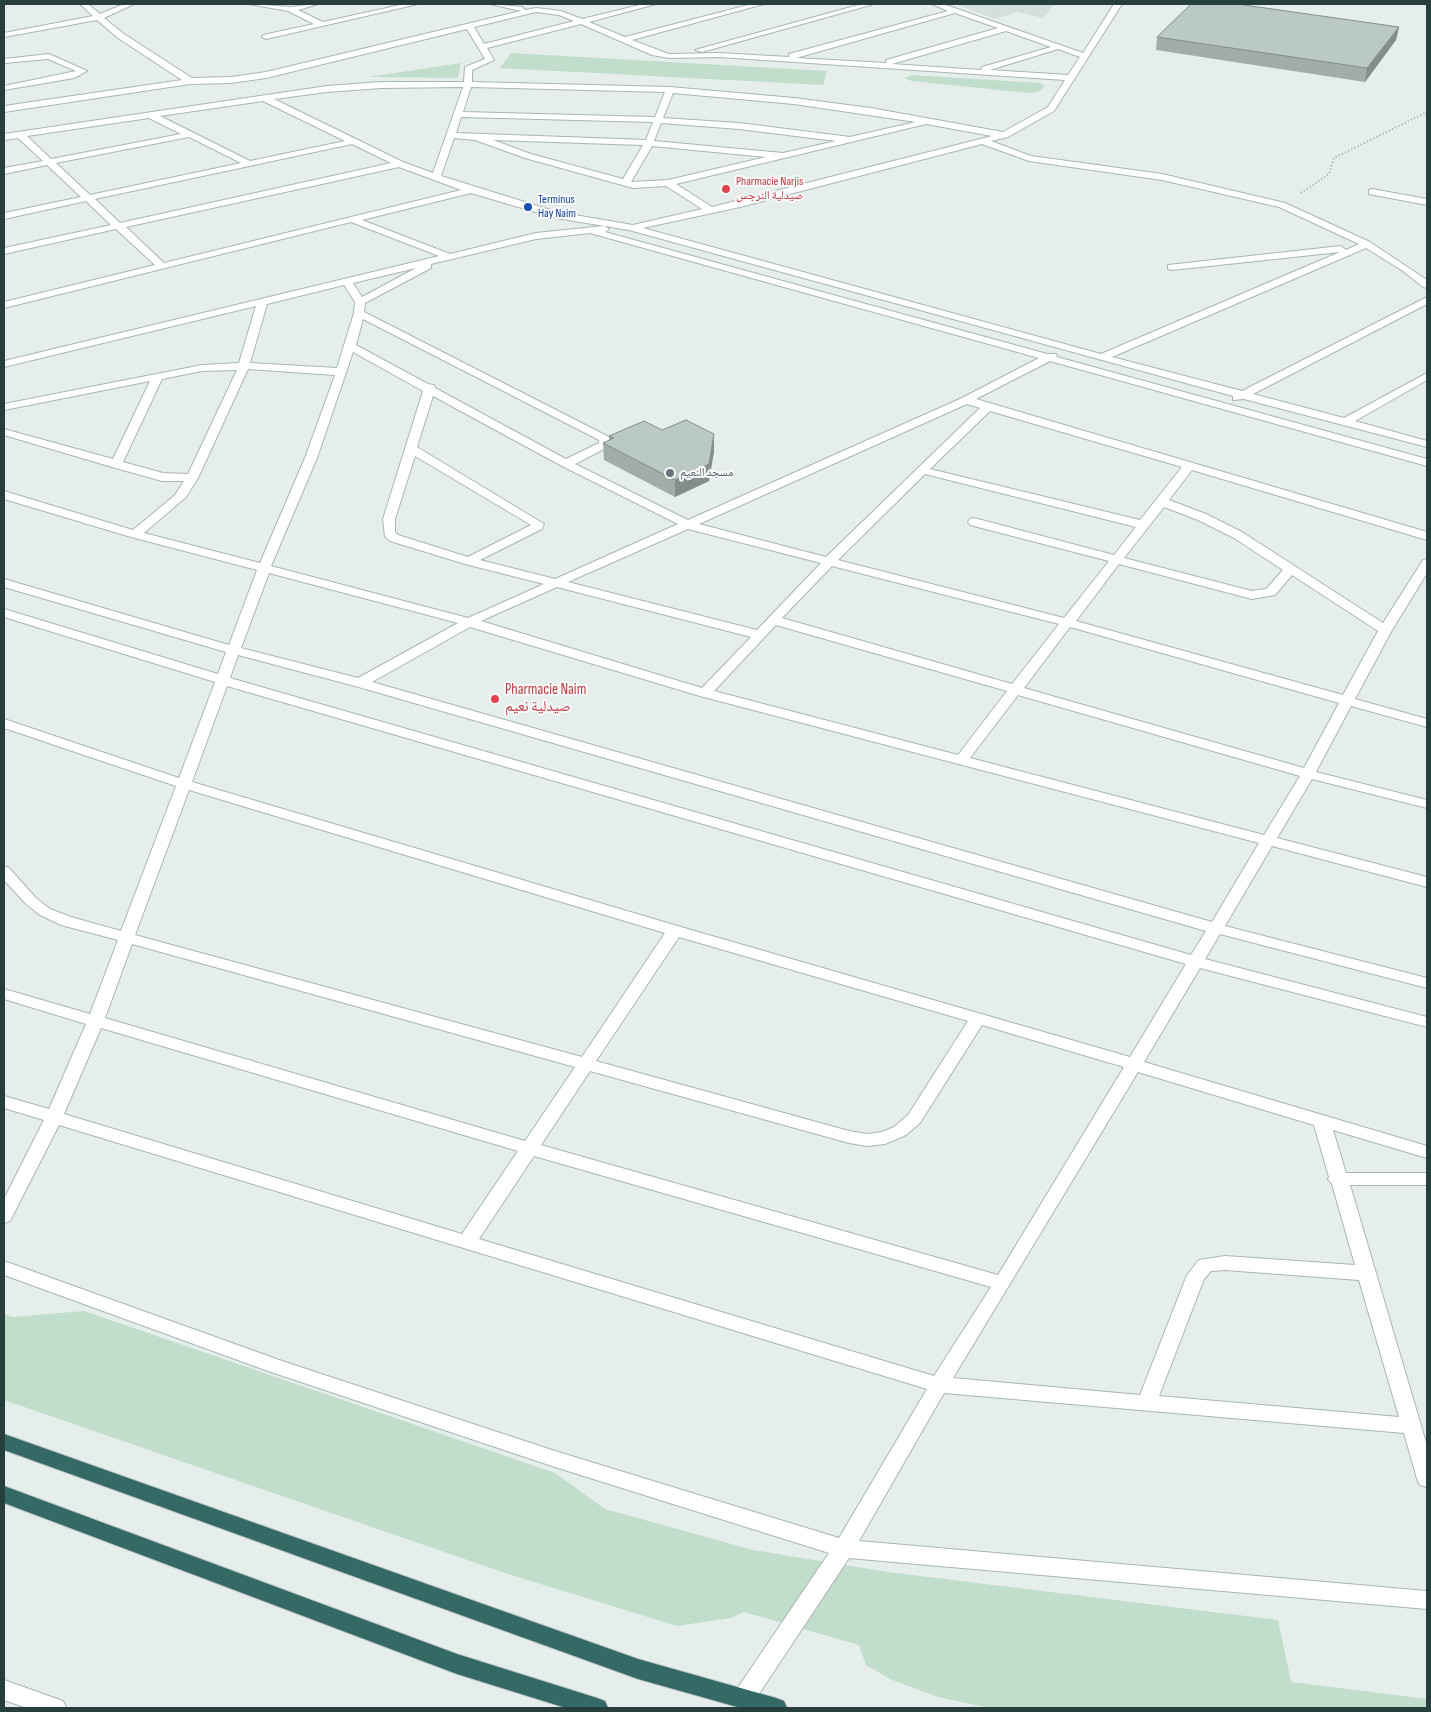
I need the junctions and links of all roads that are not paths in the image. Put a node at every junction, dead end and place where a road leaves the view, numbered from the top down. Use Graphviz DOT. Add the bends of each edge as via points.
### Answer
graph roads {
  1 [pos="84,4"];
  2 [pos="130,4"];
  3 [pos="253,4"];
  4 [pos="314,4"];
  5 [pos="414,4"];
  6 [pos="494,4"];
  7 [pos="559,4"];
  8 [pos="652,4"];
  9 [pos="760,4"];
  10 [pos="870,4"];
  11 [pos="936,4"];
  12 [pos="1118,4"];
  13 [pos="290,9"];
  14 [pos="536,10"];
  15 [pos="955,11"];
  16 [pos="99,17"];
  17 [pos="581,22"];
  18 [pos="321,24"];
  19 [pos="469,25"];
  20 [pos="1005,29"];
  21 [pos="4,35"];
  22 [pos="266,37"];
  23 [pos="623,40"];
  24 [pos="482,47"];
  25 [pos="1058,47"];
  26 [pos="676,56"];
  27 [pos="1085,56"];
  28 [pos="781,59"];
  29 [pos="4,61"];
  30 [pos="878,66"];
  31 [pos="976,72"];
  32 [pos="1072,78"];
  33 [pos="190,81"];
  34 [pos="468,84"];
  35 [pos="4,88"];
  36 [pos="670,90"];
  37 [pos="266,99"];
  38 [pos="4,109"];
  39 [pos="458,114"];
  40 [pos="152,116"];
  41 [pos="660,120"];
  42 [pos="930,121"];
  43 [pos="192,134"];
  44 [pos="20,135"];
  45 [pos="451,136"];
  46 [pos="1005,136"];
  47 [pos="4,137"];
  48 [pos="476,137"];
  49 [pos="851,140"];
  50 [pos="351,142"];
  51 [pos="985,142"];
  52 [pos="649,143"];
  53 [pos="784,156"];
  54 [pos="48,162"];
  55 [pos="248,163"];
  56 [pos="400,164"];
  57 [pos="4,171"];
  58 [pos="436,178"];
  59 [pos="626,183"];
  60 [pos="668,183"];
  61 [pos="471,190"];
  62 [pos="1372,192"];
  63 [pos="87,198"];
  64 [pos="1427,202"];
  65 [pos="711,211"];
  66 [pos="556,214"];
  67 [pos="4,216"];
  68 [pos="354,220"];
  69 [pos="117,226"];
  70 [pos="630,227"];
  71 [pos="586,230"];
  72 [pos="1362,246"];
  73 [pos="4,251"];
  74 [pos="450,257"];
  75 [pos="436,260"];
  76 [pos="163,267"];
  77 [pos="1172,267"];
  78 [pos="348,283"];
  79 [pos="1427,285"];
  80 [pos="1427,300"];
  81 [pos="262,303"];
  82 [pos="4,305"];
  83 [pos="359,308"];
  84 [pos="350,346"];
  85 [pos="1067,348"];
  86 [pos="1102,357"];
  87 [pos="1048,358"];
  88 [pos="4,364"];
  89 [pos="244,366"];
  90 [pos="341,372"];
  91 [pos="1427,376"];
  92 [pos="158,377"];
  93 [pos="430,387"];
  94 [pos="1241,396"];
  95 [pos="966,400"];
  96 [pos="4,406"];
  97 [pos="988,406"];
  98 [pos="1221,406"];
  99 [pos="1344,423"];
  100 [pos="4,432"];
  101 [pos="1427,444"];
  102 [pos="410,448"];
  103 [pos="1427,463"];
  104 [pos="566,464"];
  105 [pos="116,465"];
  106 [pos="1189,466"];
  107 [pos="921,470"];
  108 [pos="192,478"];
  109 [pos="4,495"];
  110 [pos="1162,502"];
  111 [pos="974,522"];
  112 [pos="689,525"];
  113 [pos="1144,525"];
  114 [pos="135,534"];
  115 [pos="1427,536"];
  116 [pos="1118,559"];
  117 [pos="830,560"];
  118 [pos="469,561"];
  119 [pos="1427,563"];
  120 [pos="264,569"];
  121 [pos="1290,570"];
  122 [pos="4,583"];
  123 [pos="558,584"];
  124 [pos="4,613"];
  125 [pos="774,620"];
  126 [pos="470,622"];
  127 [pos="1069,623"];
  128 [pos="1385,630"];
  129 [pos="759,635"];
  130 [pos="233,650"];
  131 [pos="223,680"];
  132 [pos="360,683"];
  133 [pos="1014,690"];
  134 [pos="704,694"];
  135 [pos="1348,701"];
  136 [pos="4,723"];
  137 [pos="1427,723"];
  138 [pos="960,761"];
  139 [pos="1308,774"];
  140 [pos="183,784"];
  141 [pos="1427,804"];
  142 [pos="1268,842"];
  143 [pos="4,871"];
  144 [pos="1427,882"];
  145 [pos="1216,928"];
  146 [pos="674,931"];
  147 [pos="126,936"];
  148 [pos="1196,962"];
  149 [pos="1427,983"];
  150 [pos="4,994"];
  151 [pos="978,1018"];
  152 [pos="96,1020"];
  153 [pos="1427,1022"];
  154 [pos="585,1065"];
  155 [pos="1134,1065"];
  156 [pos="4,1102"];
  157 [pos="54,1118"];
  158 [pos="1322,1121"];
  159 [pos="529,1148"];
  160 [pos="1427,1152"];
  161 [pos="1337,1178"];
  162 [pos="1427,1179"];
  163 [pos="4,1216"];
  164 [pos="466,1243"];
  165 [pos="4,1268"];
  166 [pos="1365,1273"];
  167 [pos="1003,1284"];
  168 [pos="939,1385"];
  169 [pos="1147,1403"];
  170 [pos="1410,1426"];
  171 [pos="4,1442"];
  172 [pos="1427,1479"];
  173 [pos="4,1494"];
  174 [pos="844,1549"];
  175 [pos="1427,1600"];
  176 [pos="4,1690"];
  177 [pos="743,1699"];
  178 [pos="55,1708"];
  179 [pos="597,1708"];
  180 [pos="776,1708"];
  1 -- 16 [label="street"];
  2 -- 16 [label="street"];
  3 -- 13 [label="street"];
  4 -- 13 [label="street"];
  5 -- 18 [label="street"];
  6 -- 14 [label="street"];
  7 -- 14 [label="street"];
  8 -- 17 [label="street"];
  9 -- 23 [label="street"];
  10 -- 26 [label="street"];
  11 -- 15 [label="street"];
  12 -- 27 [label="street"];
  13 -- 18 [label="street"];
  14 -- 17 [label="street" via="562,13"];
  14 -- 19 [label="street"];
  15 -- 20 [label="street"];
  15 -- 28 [label="street"];
  16 -- 21 [label="street"];
  16 -- 33 [label="street" via="121,36"];
  17 -- 23 [label="street"];
  17 -- 24 [label="street"];
  18 -- 22 [label="street"];
  19 -- 24 [label="street"];
  19 -- 33 [label="street" via="266,75"];
  20 -- 25 [label="street"];
  20 -- 30 [label="street"];
  23 -- 26 [label="street" via="655,53"];
  24 -- 34 [label="street" via="490,60 468,69"];
  25 -- 27 [label="street"];
  25 -- 31 [label="street"];
  26 -- 28 [label="street"];
  27 -- 32 [label="street"];
  28 -- 30 [label="street"];
  29 -- 35 [label="street" via="49,56 83,71"];
  30 -- 31 [label="street"];
  31 -- 32 [label="street"];
  32 -- 46 [label="street" via="1051,108"];
  33 -- 38 [label="street"];
  34 -- 36 [label="street"];
  34 -- 37 [label="street" via="354,86"];
  34 -- 39 [label="street"];
  36 -- 41 [label="street"];
  36 -- 42 [label="street" via="813,104"];
  37 -- 40 [label="street"];
  37 -- 50 [label="street"];
  39 -- 41 [label="street"];
  39 -- 45 [label="street"];
  40 -- 43 [label="street"];
  40 -- 44 [label="street"];
  41 -- 49 [label="street"];
  41 -- 52 [label="street"];
  42 -- 46 [label="street"];
  42 -- 49 [label="street"];
  43 -- 54 [label="street"];
  43 -- 55 [label="street"];
  44 -- 47 [label="street"];
  44 -- 54 [label="street"];
  45 -- 48 [label="street"];
  45 -- 58 [label="street"];
  46 -- 51 [label="street"];
  48 -- 52 [label="street"];
  48 -- 59 [label="street" via="528,156"];
  49 -- 53 [label="street"];
  50 -- 55 [label="street"];
  50 -- 56 [label="street"];
  51 -- 65 [label="street"];
  51 -- 72 [label="street" via="1029,158 1162,177 1282,206 1323,222"];
  52 -- 53 [label="street"];
  52 -- 59 [label="street"];
  53 -- 60 [label="street"];
  54 -- 57 [label="street"];
  54 -- 63 [label="street"];
  55 -- 63 [label="street"];
  56 -- 58 [label="street"];
  56 -- 69 [label="street"];
  58 -- 61 [label="street"];
  59 -- 60 [label="street" via="648,186"];
  60 -- 65 [label="street"];
  61 -- 66 [label="street"];
  61 -- 68 [label="street"];
  62 -- 64 [label="street"];
  63 -- 67 [label="street"];
  63 -- 69 [label="street"];
  65 -- 70 [label="street"];
  66 -- 70 [label="street"];
  66 -- 71 [label="street"];
  68 -- 74 [label="street"];
  68 -- 76 [label="street"];
  69 -- 73 [label="street"];
  69 -- 76 [label="street"];
  70 -- 71 [label="street"];
  70 -- 85 [label="street"];
  71 -- 74 [label="street" via="536,236"];
  71 -- 87 [label="street"];
  72 -- 77 [label="street"];
  72 -- 79 [label="street" via="1407,269"];
  72 -- 86 [label="street"];
  74 -- 75 [label="street"];
  75 -- 78 [label="street"];
  75 -- 83 [label="street"];
  76 -- 82 [label="street"];
  78 -- 81 [label="street"];
  78 -- 83 [label="street"];
  80 -- 94 [label="street"];
  81 -- 88 [label="street"];
  81 -- 89 [label="street"];
  83 -- 84 [label="street"];
  83 -- 104 [label="street" via="605,439 604,445"];
  84 -- 90 [label="street"];
  84 -- 93 [label="street"];
  85 -- 86 [label="street"];
  85 -- 87 [label="street"];
  86 -- 94 [label="street"];
  87 -- 95 [label="street"];
  87 -- 98 [label="street"];
  89 -- 90 [label="street"];
  89 -- 92 [label="street" via="202,368"];
  89 -- 108 [label="street"];
  90 -- 120 [label="street" via="311,458"];
  91 -- 99 [label="street"];
  92 -- 96 [label="street"];
  92 -- 105 [label="street"];
  93 -- 102 [label="street"];
  93 -- 104 [label="street"];
  94 -- 98 [label="street"];
  94 -- 99 [label="street"];
  95 -- 97 [label="street"];
  95 -- 112 [label="street"];
  97 -- 106 [label="street"];
  97 -- 107 [label="street"];
  98 -- 103 [label="street"];
  99 -- 101 [label="street"];
  100 -- 105 [label="street"];
  102 -- 118 [label="street" via="389,519 389,533 405,543"];
  102 -- 118 [label="street" via="538,524"];
  104 -- 112 [label="street"];
  105 -- 108 [label="street" via="162,477"];
  106 -- 110 [label="street"];
  106 -- 115 [label="street"];
  107 -- 113 [label="street"];
  107 -- 117 [label="street"];
  108 -- 114 [label="street" via="180,497"];
  109 -- 114 [label="street"];
  110 -- 113 [label="street"];
  110 -- 121 [label="street" via="1238,535"];
  111 -- 116 [label="street"];
  112 -- 117 [label="street"];
  112 -- 123 [label="street"];
  113 -- 116 [label="street"];
  114 -- 120 [label="street"];
  116 -- 121 [label="street" via="1252,595 1270,592"];
  116 -- 127 [label="street"];
  117 -- 125 [label="street"];
  117 -- 127 [label="street"];
  118 -- 123 [label="street"];
  119 -- 128 [label="street"];
  120 -- 126 [label="street"];
  120 -- 130 [label="street"];
  121 -- 128 [label="street"];
  122 -- 130 [label="street"];
  123 -- 126 [label="street"];
  123 -- 129 [label="street"];
  124 -- 131 [label="street"];
  125 -- 129 [label="street"];
  125 -- 133 [label="street"];
  126 -- 132 [label="street"];
  126 -- 134 [label="street"];
  127 -- 133 [label="street"];
  127 -- 135 [label="street"];
  128 -- 135 [label="street"];
  129 -- 134 [label="street"];
  130 -- 131 [label="street"];
  130 -- 132 [label="street"];
  131 -- 140 [label="street"];
  131 -- 148 [label="street"];
  132 -- 145 [label="street"];
  133 -- 138 [label="street"];
  133 -- 139 [label="street"];
  134 -- 138 [label="street"];
  135 -- 137 [label="street"];
  135 -- 139 [label="street"];
  136 -- 140 [label="street"];
  138 -- 142 [label="street"];
  139 -- 141 [label="street"];
  139 -- 142 [label="street"];
  140 -- 146 [label="street"];
  140 -- 147 [label="street"];
  142 -- 144 [label="street"];
  142 -- 145 [label="street"];
  143 -- 147 [label="street" via="45,912 66,921"];
  145 -- 148 [label="street"];
  145 -- 149 [label="street"];
  146 -- 151 [label="street"];
  146 -- 154 [label="street"];
  147 -- 152 [label="street"];
  147 -- 154 [label="street"];
  148 -- 153 [label="street"];
  148 -- 155 [label="street"];
  150 -- 152 [label="street"];
  151 -- 154 [label="street" via="914,1119 885,1138 849,1137"];
  151 -- 155 [label="street"];
  152 -- 157 [label="street"];
  152 -- 159 [label="street"];
  154 -- 159 [label="street"];
  155 -- 158 [label="street"];
  155 -- 167 [label="street"];
  156 -- 157 [label="street"];
  157 -- 163 [label="street"];
  157 -- 164 [label="street"];
  158 -- 160 [label="street"];
  158 -- 161 [label="street"];
  159 -- 164 [label="street"];
  159 -- 167 [label="street"];
  161 -- 162 [label="street"];
  161 -- 166 [label="street"];
  164 -- 168 [label="street"];
  165 -- 174 [label="street" via="284,1369 555,1459"];
  166 -- 169 [label="street" via="1225,1263 1206,1265 1196,1275"];
  166 -- 170 [label="street"];
  167 -- 168 [label="street"];
  168 -- 169 [label="street"];
  168 -- 174 [label="street"];
  169 -- 170 [label="street"];
  170 -- 172 [label="street"];
  171 -- 177 [label="highway" via="517,1627 638,1669"];
  173 -- 179 [label="highway" via="457,1664"];
  174 -- 175 [label="street"];
  174 -- 177 [label="street"];
  176 -- 178 [label="street"];
  177 -- 180 [label="highway"];
}
